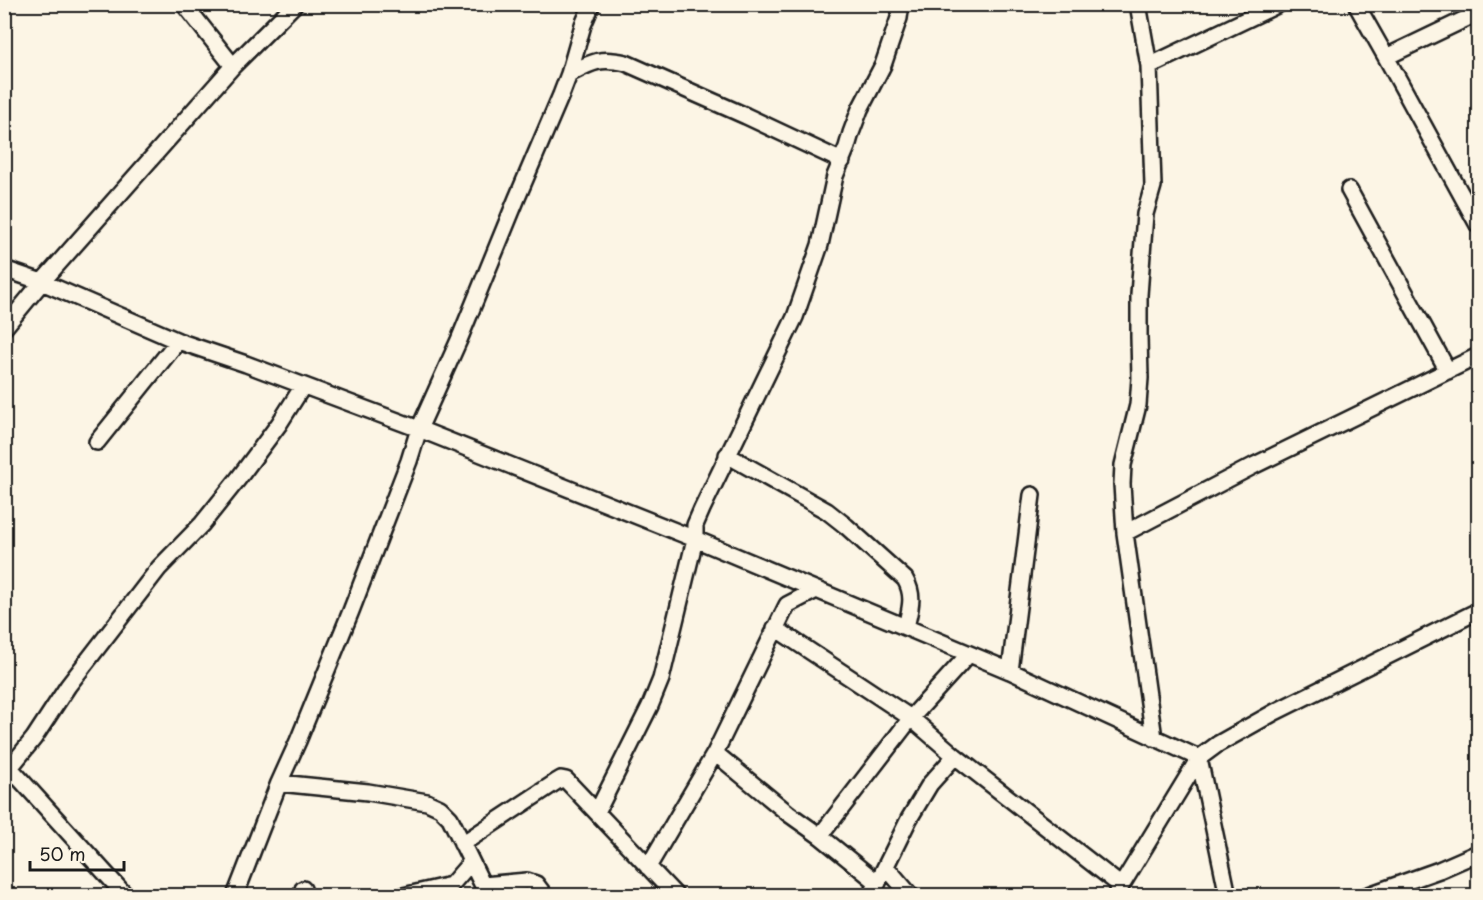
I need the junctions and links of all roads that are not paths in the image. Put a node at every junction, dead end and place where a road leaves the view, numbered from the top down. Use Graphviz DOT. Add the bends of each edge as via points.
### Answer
graph roads {
  1 [pos="184,4"];
  2 [pos="296,4"];
  3 [pos="592,4"];
  4 [pos="901,4"];
  5 [pos="1138,4"];
  6 [pos="1279,4"];
  7 [pos="1356,4"];
  8 [pos="1479,13"];
  9 [pos="1386,57"];
  10 [pos="233,66"];
  11 [pos="1149,66"];
  12 [pos="569,74"];
  13 [pos="842,161"];
  14 [pos="1349,190"];
  15 [pos="1479,225"];
  16 [pos="4,269"];
  17 [pos="42,282"];
  18 [pos="4,328"];
  19 [pos="178,341"];
  20 [pos="1479,356"];
  21 [pos="1448,371"];
  22 [pos="303,386"];
  23 [pos="419,429"];
  24 [pos="97,442"];
  25 [pos="727,455"];
  26 [pos="1032,495"];
  27 [pos="1125,533"];
  28 [pos="695,539"];
  29 [pos="780,575"];
  30 [pos="816,590"];
  31 [pos="788,604"];
  32 [pos="1476,615"];
  33 [pos="906,627"];
  34 [pos="775,628"];
  35 [pos="969,654"];
  36 [pos="1011,671"];
  37 [pos="911,718"];
  38 [pos="1154,738"];
  39 [pos="715,753"];
  40 [pos="956,756"];
  41 [pos="1199,758"];
  42 [pos="8,772"];
  43 [pos="279,783"];
  44 [pos="597,812"];
  45 [pos="820,836"];
  46 [pos="462,844"];
  47 [pos="1479,853"];
  48 [pos="471,862"];
  49 [pos="648,867"];
  50 [pos="886,867"];
  51 [pos="875,889"];
  52 [pos="485,890"];
  53 [pos="1117,890"];
  54 [pos="126,896"];
  55 [pos="235,896"];
  56 [pos="403,896"];
  57 [pos="545,896"];
  58 [pos="675,896"];
  59 [pos="911,896"];
  60 [pos="1228,896"];
  61 [pos="1365,896"];
  1 -- 10 [label="street"];
  2 -- 10 [label="street"];
  3 -- 12 [label="street"];
  4 -- 13 [label="street" via="883,65 860,109"];
  5 -- 11 [label="street"];
  6 -- 11 [label="street"];
  7 -- 9 [label="street"];
  8 -- 9 [label="street"];
  9 -- 15 [label="street"];
  10 -- 17 [label="street"];
  11 -- 27 [label="street" via="1153,186 1145,213 1139,295 1138,405 1123,465"];
  12 -- 13 [label="street" via="599,61 626,63"];
  12 -- 23 [label="street"];
  13 -- 25 [label="street" via="820,245 795,316"];
  14 -- 21 [label="street"];
  16 -- 17 [label="street"];
  17 -- 18 [label="street"];
  17 -- 19 [label="street"];
  19 -- 22 [label="street"];
  19 -- 24 [label="street"];
  20 -- 21 [label="street"];
  21 -- 27 [label="street"];
  22 -- 23 [label="street"];
  22 -- 42 [label="street" via="255,457 202,524 159,568"];
  23 -- 28 [label="street"];
  23 -- 43 [label="street" via="351,611"];
  25 -- 28 [label="street" via="695,525"];
  25 -- 33 [label="street" via="827,512 905,579 911,603"];
  26 -- 36 [label="street"];
  27 -- 38 [label="street"];
  28 -- 29 [label="street"];
  28 -- 44 [label="street" via="661,678"];
  29 -- 30 [label="street"];
  29 -- 31 [label="street"];
  30 -- 31 [label="street"];
  30 -- 33 [label="street"];
  31 -- 34 [label="street"];
  32 -- 41 [label="street" via="1275,712"];
  33 -- 35 [label="street"];
  34 -- 37 [label="street"];
  34 -- 39 [label="street"];
  35 -- 36 [label="street"];
  35 -- 37 [label="street"];
  36 -- 38 [label="street"];
  37 -- 40 [label="street"];
  37 -- 45 [label="street"];
  38 -- 41 [label="street"];
  39 -- 45 [label="street"];
  39 -- 49 [label="street"];
  40 -- 50 [label="street" via="930,784"];
  40 -- 53 [label="street"];
  41 -- 53 [label="street"];
  41 -- 60 [label="street"];
  42 -- 54 [label="street"];
  43 -- 46 [label="street" via="427,802 450,818"];
  43 -- 55 [label="street"];
  44 -- 46 [label="street" via="561,779"];
  44 -- 49 [label="street"];
  45 -- 51 [label="street"];
  46 -- 48 [label="street"];
  47 -- 61 [label="street"];
  48 -- 52 [label="street"];
  48 -- 56 [label="street" via="451,885"];
  49 -- 58 [label="street"];
  50 -- 51 [label="street"];
  50 -- 59 [label="street"];
  52 -- 57 [label="street" via="527,880"];
}
